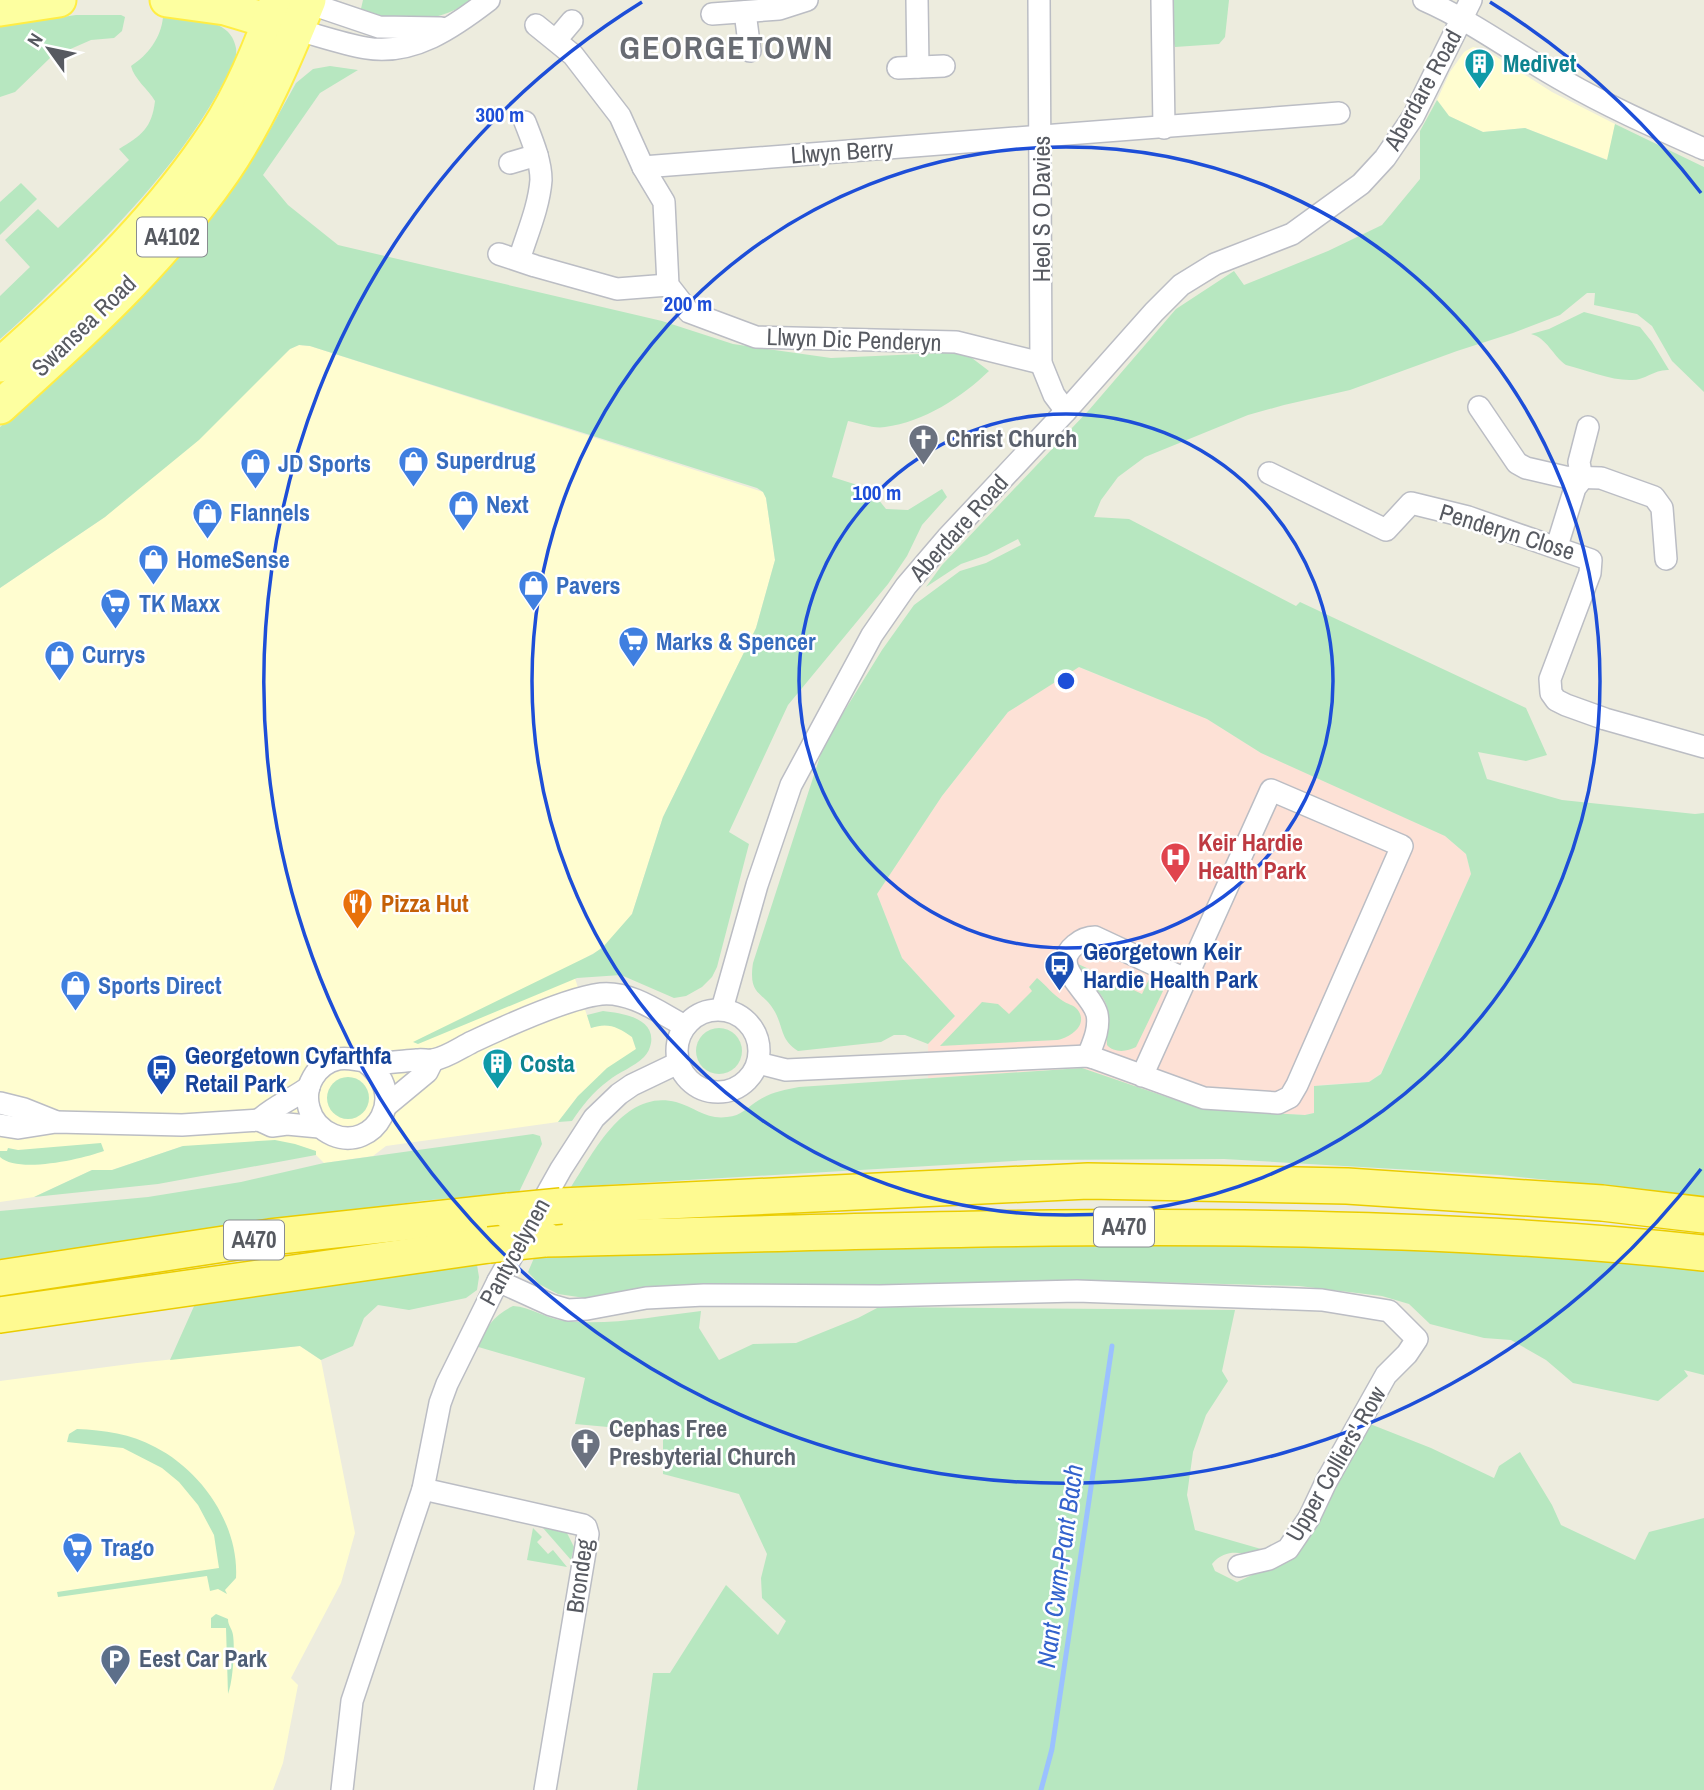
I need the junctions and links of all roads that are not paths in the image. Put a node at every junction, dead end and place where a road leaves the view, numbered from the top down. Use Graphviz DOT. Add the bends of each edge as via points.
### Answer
graph roads {
  1 [pos="59,0"];
  2 [pos="167,0"];
  3 [pos="489,0"];
  4 [pos="807,0"];
  5 [pos="917,0"];
  6 [pos="1040,0"];
  7 [pos="1161,0"];
  8 [pos="1424,0"];
  9 [pos="0,9"];
  10 [pos="294,9"];
  11 [pos="1467,9"];
  12 [pos="745,12"];
  13 [pos="712,14"];
  14 [pos="572,21"];
  15 [pos="536,25"];
  16 [pos="447,28"];
  17 [pos="556,40"];
  18 [pos="750,51"];
  19 [pos="944,66"];
  20 [pos="1339,113"];
  21 [pos="525,122"];
  22 [pos="1164,128"];
  23 [pos="1041,137"];
  24 [pos="1704,149"];
  25 [pos="537,155"];
  26 [pos="510,163"];
  27 [pos="643,167"];
  28 [pos="668,285"];
  29 [pos="1041,363"];
  30 [pos="0,365"];
  31 [pos="0,407"];
  32 [pos="1479,407"];
  33 [pos="1066,411"];
  34 [pos="1588,427"];
  35 [pos="1269,473"];
  36 [pos="1581,479"];
  37 [pos="1557,546"];
  38 [pos="1666,559"];
  39 [pos="1704,747"];
  40 [pos="1185,979"];
  41 [pos="722,1009"];
  42 [pos="685,1027"];
  43 [pos="1088,1056"];
  44 [pos="433,1060"];
  45 [pos="364,1061"];
  46 [pos="678,1063"];
  47 [pos="758,1063"];
  48 [pos="1142,1076"];
  49 [pos="309,1087"];
  50 [pos="0,1103"];
  51 [pos="386,1106"];
  52 [pos="259,1120"];
  53 [pos="56,1122"];
  54 [pos="0,1125"];
  55 [pos="319,1127"];
  56 [pos="1704,1214"];
  57 [pos="1704,1253"];
  58 [pos="0,1278"];
  59 [pos="498,1281"];
  60 [pos="0,1315"];
  61 [pos="423,1489"];
  62 [pos="1239,1566"];
  63 [pos="342,1790"];
  64 [pos="545,1790"];
  1 -- 9 [label="main road"];
  2 -- 10 [label="main road" via="225,8"];
  3 -- 16 [label="street"];
  4 -- 12 [label="street" via="779,9"];
  5 -- 19 [label="street" via="908,68"];
  6 -- 23 [label="street, Heol S O Davies"];
  7 -- 22 [label="street"];
  8 -- 11 [label="street"];
  10 -- 16 [label="street" via="379,27"];
  10 -- 16 [label="street" via="368,49 428,41"];
  10 -- 30 [label="main road, Swansea Road / A4102" via="256,56 209,143 157,210"];
  10 -- 31 [label="main road, Swansea Road / A4102" via="254,121 223,172 165,247"];
  11 -- 24 [label="street" via="1564,82"];
  11 -- 33 [label="street, Aberdare Road" via="1413,117 1362,184 1292,234 1215,264 1181,285"];
  12 -- 13 [label="street"];
  12 -- 18 [label="street"];
  14 -- 17 [label="street"];
  15 -- 17 [label="street"];
  17 -- 27 [label="street" via="620,116"];
  20 -- 22 [label="street, Llwyn Berry"];
  21 -- 25 [label="street"];
  22 -- 23 [label="street, Llwyn Berry"];
  23 -- 27 [label="street, Llwyn Berry"];
  23 -- 29 [label="street, Heol S O Davies"];
  25 -- 26 [label="street"];
  25 -- 28 [label="street" via="541,179 536,209 509,257 617,289"];
  27 -- 28 [label="street" via="664,202"];
  28 -- 29 [label="street, Llwyn Dic Penderyn" via="690,312 756,337 956,342"];
  29 -- 33 [label="street, Heol S O Davies"];
  32 -- 36 [label="street" via="1517,463"];
  33 -- 41 [label="street, Aberdare Road" via="947,538 872,635 791,785"];
  34 -- 36 [label="street" via="1579,462"];
  35 -- 37 [label="street, Penderyn Close" via="1386,530 1411,503"];
  36 -- 37 [label="street"];
  36 -- 38 [label="street" via="1601,478 1659,501"];
  37 -- 39 [label="street, Penderyn Close" via="1591,560 1591,567 1550,679 1556,700"];
  40 -- 43 [label="street" via="1095,937 1081,940 1068,953 1066,965 1096,1013 1097,1029"];
  40 -- 48 [label="street"];
  40 -- 48 [label="street" via="1271,790 1402,846 1290,1097 1278,1103 1204,1098"];
  41 -- 42 [label="street" via="701,1013"];
  41 -- 47 [label="street" via="753,1027 760,1051"];
  42 -- 44 [label="street" via="641,1002 603,994 533,1016"];
  42 -- 46 [label="street" via="677,1044"];
  43 -- 47 [label="street" via="786,1070"];
  43 -- 48 [label="street"];
  44 -- 45 [label="street"];
  44 -- 51 [label="street" via="427,1072"];
  45 -- 49 [label="street" via="348,1058 327,1063"];
  45 -- 51 [label="street" via="383,1080"];
  46 -- 47 [label="street" via="693,1084 718,1092 743,1084"];
  46 -- 59 [label="street, Pantycelynen" via="632,1085 594,1118"];
  49 -- 52 [label="street"];
  49 -- 55 [label="street" via="307,1101"];
  50 -- 53 [label="street"];
  51 -- 55 [label="street" via="379,1122 366,1133 334,1136"];
  52 -- 53 [label="street" via="183,1125"];
  52 -- 55 [label="street" via="272,1126"];
  53 -- 54 [label="street" via="18,1128"];
  56 -- 58 [label="highway, A470, bridge" via="1347,1186 1088,1181 561,1206 270,1237"];
  57 -- 60 [label="highway, A470, bridge" via="1386,1230 1153,1226 544,1238"];
  59 -- 61 [label="street, Pantycelynen" via="443,1393"];
  59 -- 62 [label="street, Upper Colliers' Row" via="568,1310 704,1295 1077,1291 1322,1300 1389,1311 1417,1339 1386,1375 1288,1549"];
  61 -- 63 [label="street, Pantycelynen" via="352,1701"];
  61 -- 64 [label="street, Brondeg" via="586,1527"];
}
